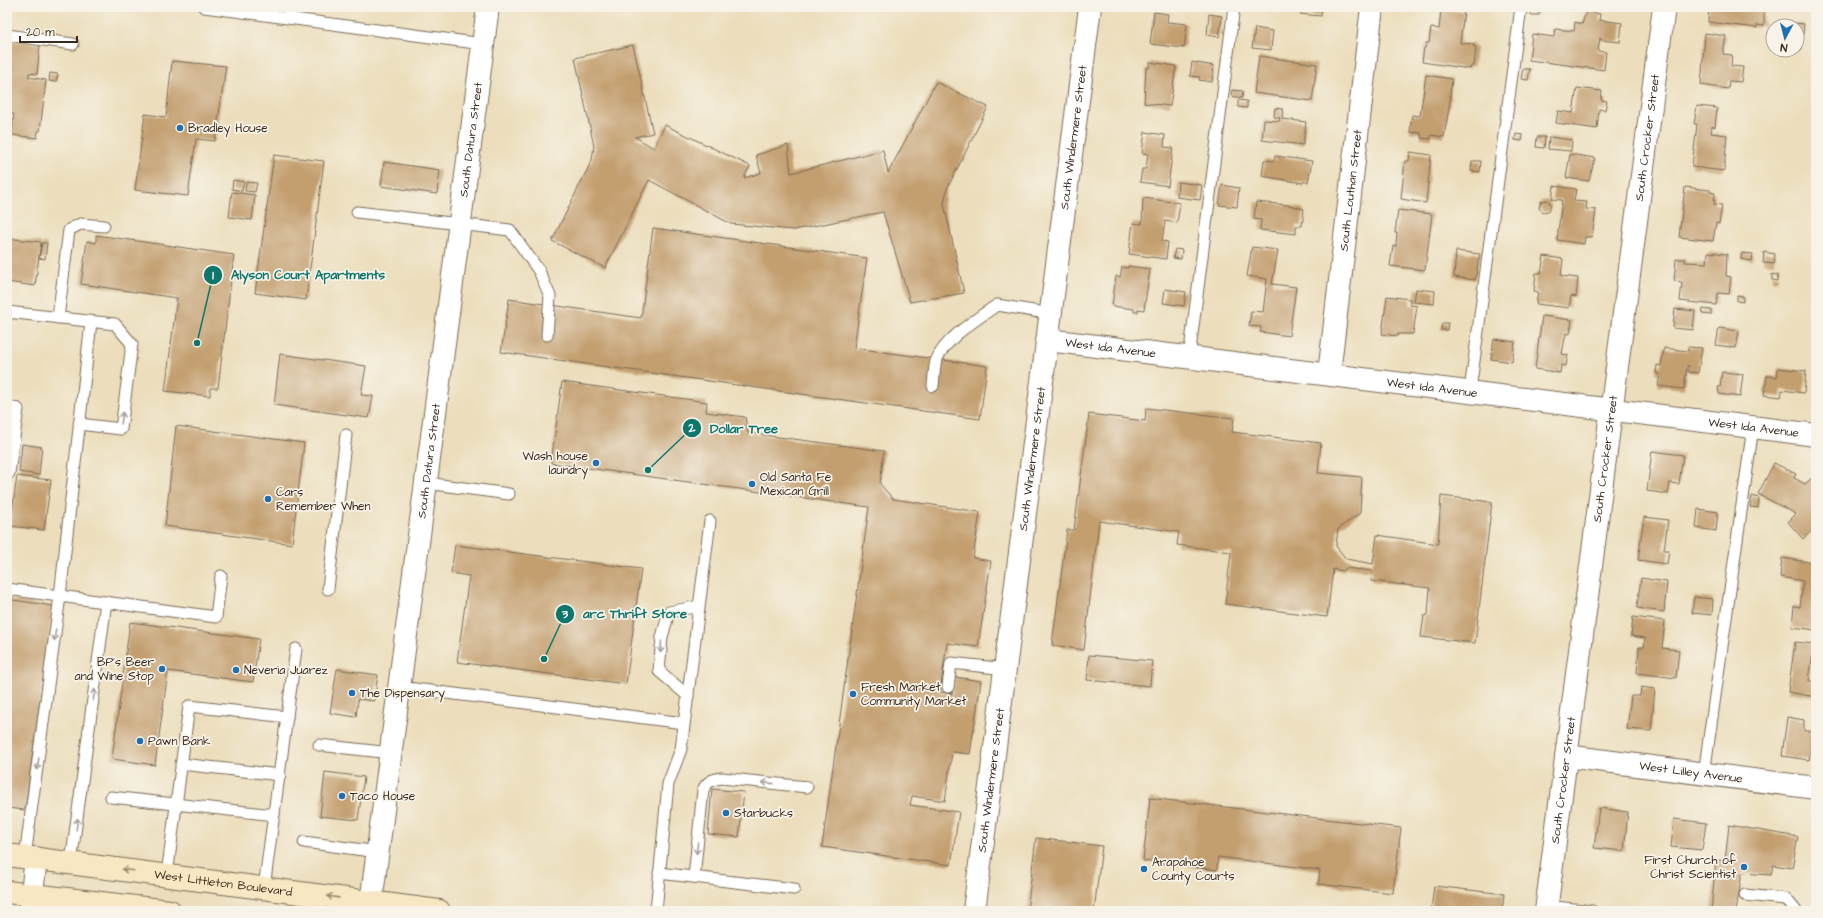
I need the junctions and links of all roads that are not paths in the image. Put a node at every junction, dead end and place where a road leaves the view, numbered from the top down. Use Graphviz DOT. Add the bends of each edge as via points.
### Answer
graph roads {
  1 [pos="204,7"];
  2 [pos="488,7"];
  3 [pos="1090,7"];
  4 [pos="1234,7"];
  5 [pos="1372,7"];
  6 [pos="1521,7"];
  7 [pos="1664,7"];
  8 [pos="290,13"];
  9 [pos="7,35"];
  10 [pos="73,44"];
  11 [pos="483,44"];
  12 [pos="357,212"];
  13 [pos="459,224"];
  14 [pos="104,226"];
  15 [pos="7,312"];
  16 [pos="1052,314"];
  17 [pos="58,318"];
  18 [pos="91,322"];
  19 [pos="546,335"];
  20 [pos="1048,340"];
  21 [pos="1189,358"];
  22 [pos="1329,374"];
  23 [pos="933,386"];
  24 [pos="1470,391"];
  25 [pos="7,407"];
  26 [pos="1612,409"];
  27 [pos="79,424"];
  28 [pos="1753,427"];
  29 [pos="346,435"];
  30 [pos="1816,435"];
  31 [pos="7,473"];
  32 [pos="426,483"];
  33 [pos="509,494"];
  34 [pos="710,522"];
  35 [pos="221,576"];
  36 [pos="7,589"];
  37 [pos="328,589"];
  38 [pos="60,596"];
  39 [pos="106,602"];
  40 [pos="699,606"];
  41 [pos="296,649"];
  42 [pos="1006,669"];
  43 [pos="399,687"];
  44 [pos="948,687"];
  45 [pos="688,696"];
  46 [pos="287,717"];
  47 [pos="684,723"];
  48 [pos="319,745"];
  49 [pos="391,753"];
  50 [pos="1566,756"];
  51 [pos="182,764"];
  52 [pos="1704,774"];
  53 [pos="280,775"];
  54 [pos="807,787"];
  55 [pos="1816,788"];
  56 [pos="111,797"];
  57 [pos="176,804"];
  58 [pos="274,815"];
  59 [pos="304,842"];
  60 [pos="378,852"];
  61 [pos="23,857"];
  62 [pos="71,863"];
  63 [pos="659,873"];
  64 [pos="167,875"];
  65 [pos="694,877"];
  66 [pos="264,888"];
  67 [pos="794,889"];
  68 [pos="7,892"];
  69 [pos="1745,895"];
  70 [pos="31,903"];
  71 [pos="367,907"];
  72 [pos="1546,908"];
  73 [pos="170,911"];
  74 [pos="439,911"];
  75 [pos="656,911"];
  76 [pos="974,911"];
  77 [pos="1592,911"];
  78 [pos="1796,911"];
  1 -- 8 [label="lane"];
  2 -- 11 [label="street, South Datura Street"];
  3 -- 16 [label="street, South Windermere Street"];
  4 -- 21 [label="lane"];
  5 -- 22 [label="street, South Louthan Street"];
  6 -- 24 [label="lane"];
  7 -- 26 [label="street, South Crocker Street"];
  8 -- 11 [label="lane"];
  9 -- 10 [label="lane"];
  11 -- 13 [label="street, South Datura Street"];
  12 -- 13 [label="lane"];
  13 -- 19 [label="lane" via="510,230 539,271 550,296"];
  13 -- 32 [label="street, South Datura Street"];
  14 -- 17 [label="lane" via="80,224 69,230"];
  15 -- 17 [label="lane"];
  16 -- 20 [label="street, South Windermere Street"];
  16 -- 23 [label="lane" via="997,305 966,327 944,348 936,362"];
  17 -- 18 [label="lane"];
  18 -- 27 [label="lane"];
  27 -- 18 [label="lane, one-way" via="121,429 132,344 115,324"];
  20 -- 21 [label="street, West Ida Avenue"];
  20 -- 42 [label="street, South Windermere Street"];
  21 -- 22 [label="street, West Ida Avenue"];
  22 -- 24 [label="street, West Ida Avenue"];
  24 -- 26 [label="street, West Ida Avenue"];
  25 -- 31 [label="lane" via="18,409"];
  26 -- 28 [label="street, West Ida Avenue"];
  26 -- 50 [label="street, South Crocker Street"];
  27 -- 38 [label="lane"];
  28 -- 30 [label="street, West Ida Avenue"];
  28 -- 52 [label="lane"];
  29 -- 37 [label="lane"];
  32 -- 33 [label="lane"];
  32 -- 43 [label="street, South Datura Street"];
  34 -- 40 [label="lane"];
  35 -- 39 [label="lane" via="216,617"];
  36 -- 38 [label="lane"];
  38 -- 39 [label="lane"];
  38 -- 61 [label="lane, one-way"];
  62 -- 39 [label="lane, one-way"];
  40 -- 45 [label="lane"];
  40 -- 45 [label="lane, one-way" via="669,612 662,637 659,671"];
  41 -- 46 [label="lane"];
  42 -- 44 [label="lane" via="951,663"];
  42 -- 76 [label="street, South Windermere Street"];
  43 -- 47 [label="lane"];
  43 -- 49 [label="street, South Datura Street"];
  45 -- 47 [label="lane"];
  46 -- 51 [label="lane" via="189,706"];
  46 -- 53 [label="lane"];
  47 -- 63 [label="lane" via="681,749 668,784"];
  48 -- 49 [label="lane"];
  49 -- 60 [label="street, South Datura Street"];
  50 -- 52 [label="street, West Lilley Avenue"];
  50 -- 72 [label="street, South Crocker Street"];
  51 -- 53 [label="lane"];
  51 -- 57 [label="lane"];
  52 -- 55 [label="street, West Lilley Avenue"];
  53 -- 58 [label="lane"];
  54 -- 65 [label="lane, one-way" via="722,778 713,779 705,784"];
  56 -- 57 [label="lane"];
  57 -- 58 [label="lane"];
  57 -- 64 [label="lane"];
  58 -- 66 [label="lane"];
  59 -- 60 [label="lane"];
  60 -- 71 [label="street, South Datura Street"];
  61 -- 62 [label="main road, West Littleton Boulevard"];
  61 -- 70 [label="street"];
  64 -- 62 [label="main road, West Littleton Boulevard, one-way"];
  63 -- 65 [label="lane"];
  63 -- 75 [label="lane"];
  64 -- 66 [label="main road, West Littleton Boulevard"];
  65 -- 67 [label="lane"];
  71 -- 66 [label="main road, West Littleton Boulevard, one-way"];
  68 -- 70 [label="main road"];
  69 -- 78 [label="lane" via="1786,900"];
  70 -- 73 [label="main road"];
  71 -- 74 [label="main road, West Littleton Boulevard"];
  72 -- 77 [label="lane"];
}
